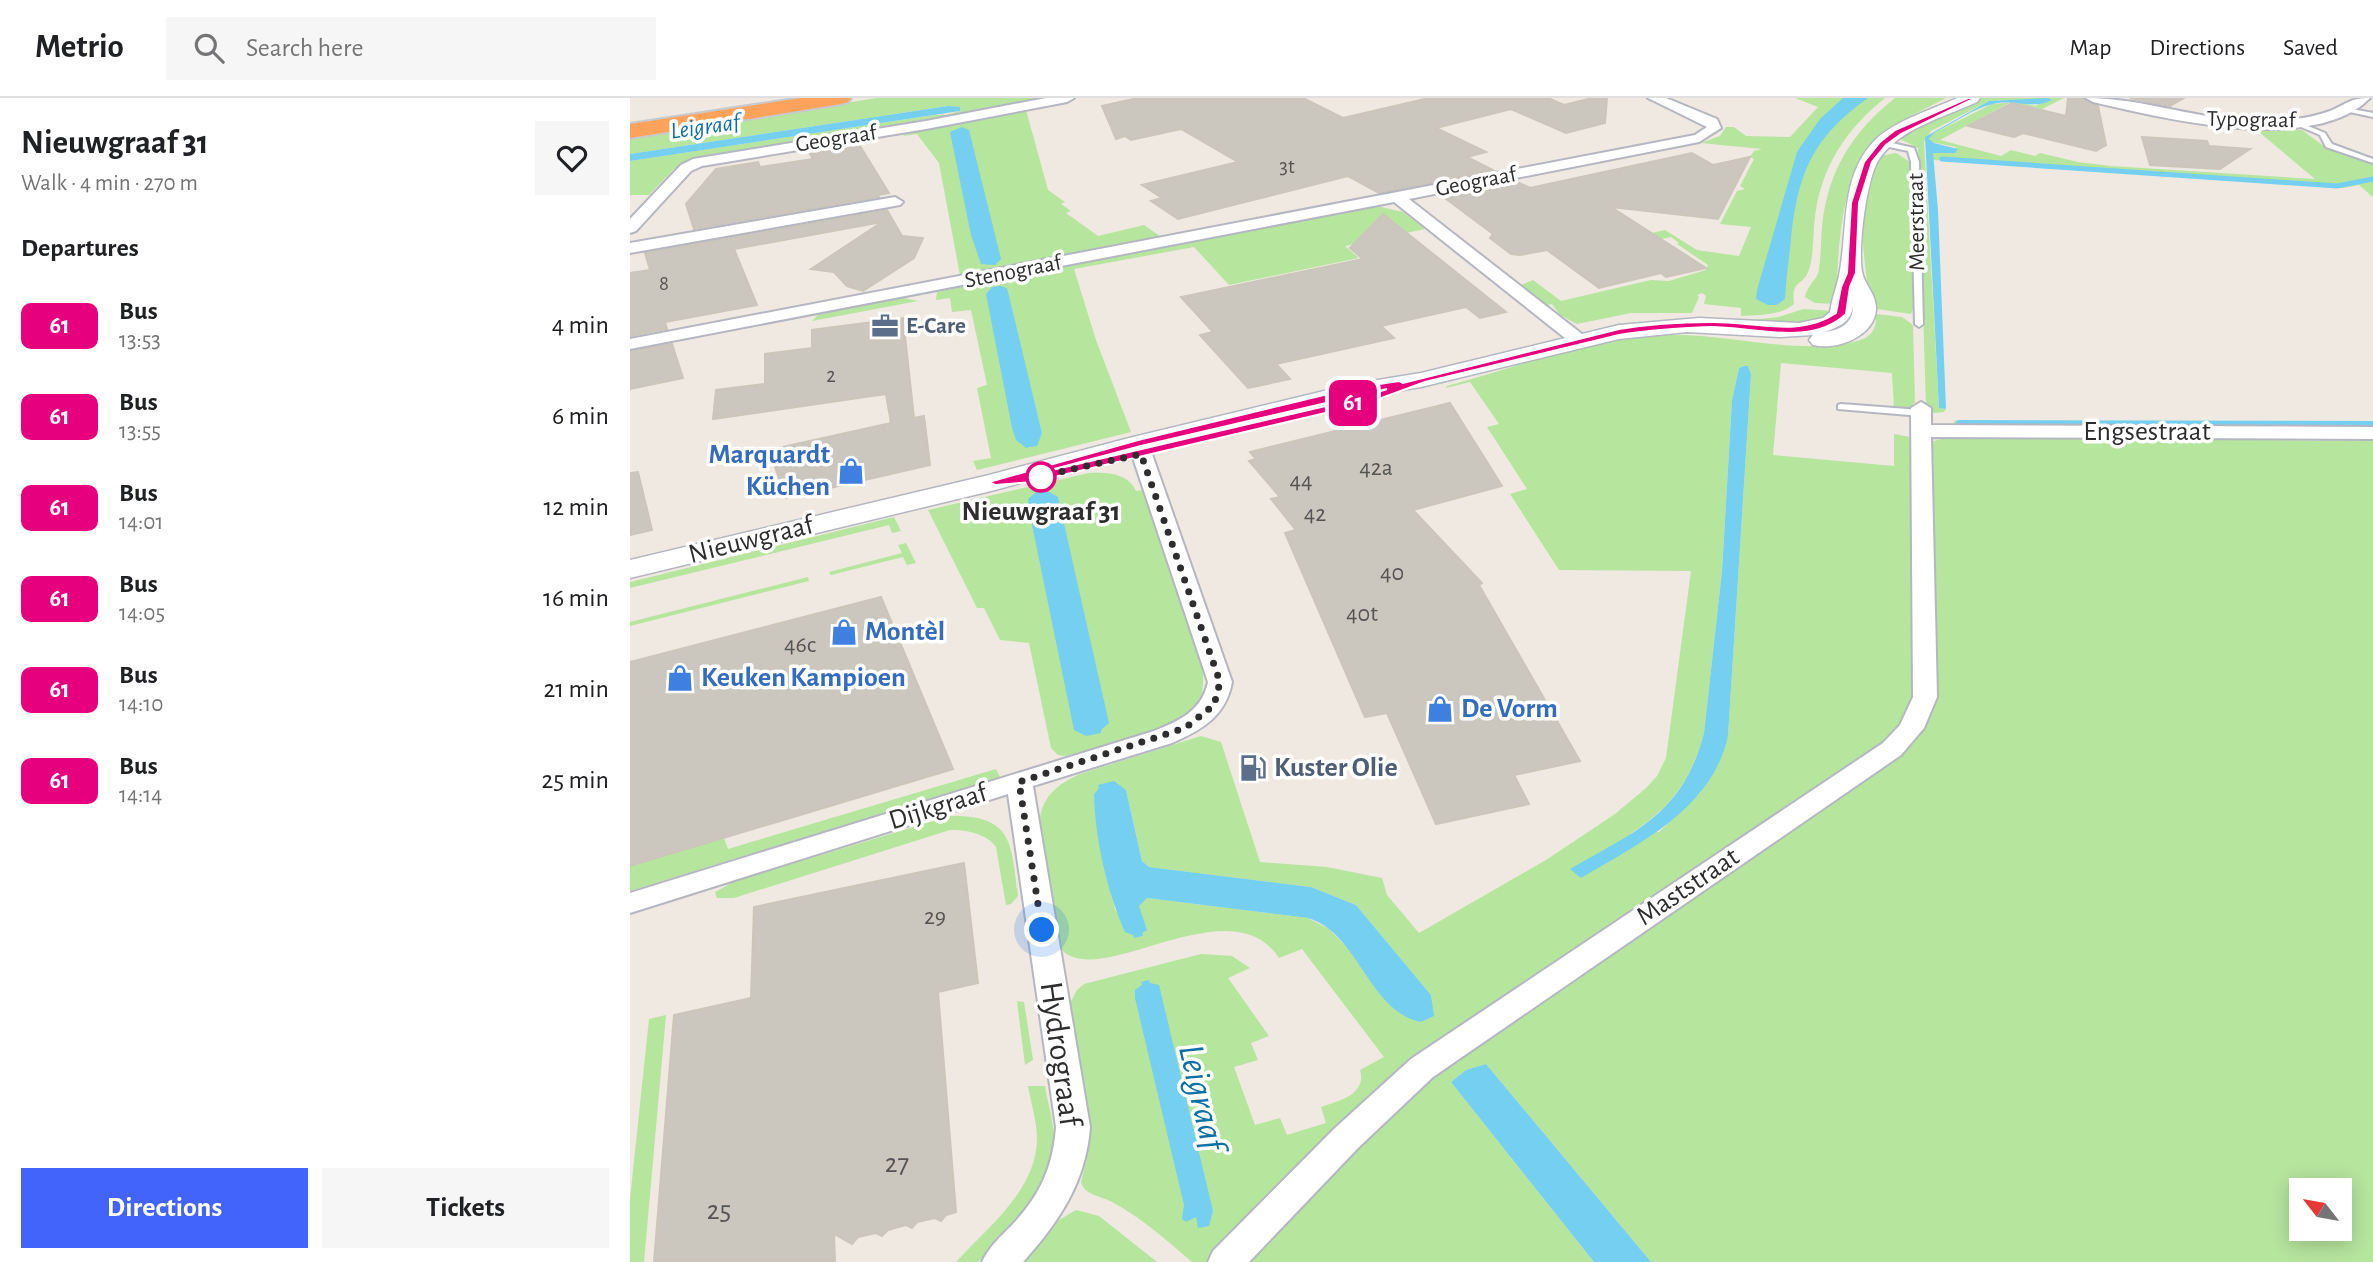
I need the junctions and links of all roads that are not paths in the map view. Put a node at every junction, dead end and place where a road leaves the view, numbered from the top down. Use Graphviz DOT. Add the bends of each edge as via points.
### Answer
graph roads {
  1 [pos="715,98"];
  2 [pos="782,98"];
  3 [pos="841,98"];
  4 [pos="1067,98"];
  5 [pos="1655,98"];
  6 [pos="1952,98"];
  7 [pos="1971,98"];
  8 [pos="2093,98"];
  9 [pos="2363,98"];
  10 [pos="630,110"];
  11 [pos="2347,110"];
  12 [pos="2373,115"];
  13 [pos="630,121"];
  14 [pos="1917,122"];
  15 [pos="2296,123"];
  16 [pos="630,131"];
  17 [pos="1883,143"];
  18 [pos="2373,161"];
  19 [pos="1396,197"];
  20 [pos="895,202"];
  21 [pos="630,228"];
  22 [pos="630,248"];
  23 [pos="1919,324"];
  24 [pos="1581,342"];
  25 [pos="630,344"];
  26 [pos="1841,407"];
  27 [pos="1922,417"];
  28 [pos="2373,433"];
  29 [pos="1140,448"];
  30 [pos="630,569"];
  31 [pos="1019,782"];
  32 [pos="630,903"];
  33 [pos="1000,1262"];
  34 [pos="1226,1262"];
  1 -- 10 [label="highway"];
  2 -- 13 [label="highway"];
  3 -- 16 [label="highway"];
  4 -- 21 [label="street, Geograaf" via="698,162 686,168"];
  5 -- 19 [label="street, Geograaf" via="1703,117 1714,128 1699,138"];
  6 -- 14 [label="street"];
  7 -- 14 [label="street"];
  8 -- 15 [label="street, Typograaf" via="2213,122"];
  9 -- 11 [label="street, Typograaf"];
  11 -- 12 [label="lane"];
  11 -- 15 [label="street, Typograaf"];
  14 -- 17 [label="street"];
  15 -- 18 [label="lane" via="2322,134 2329,145"];
  17 -- 23 [label="lane, Meerstraat" via="1911,150 1915,162"];
  17 -- 24 [label="street, Nieuwgraaf" via="1868,162 1858,189 1852,273 1862,288 1854,309 1863,322 1853,332 1819,340 1671,326"];
  19 -- 24 [label="street, Geograaf"];
  19 -- 25 [label="street, Stenograaf"];
  20 -- 22 [label="street"];
  24 -- 29 [label="street, Nieuwgraaf" via="1422,380 1364,401"];
  26 -- 27 [label="lane"];
  27 -- 28 [label="street, Engsestraat"];
  27 -- 34 [label="street, Maststraat" via="1925,697 1911,728 1892,749 1422,1068"];
  29 -- 30 [label="street, Nieuwgraaf"];
  29 -- 31 [label="street, Dijkgraaf" via="1220,682 1219,694 1214,705 1185,728"];
  31 -- 32 [label="street, Dijkgraaf"];
  31 -- 33 [label="street, Hydrograaf" via="1073,1147 1049,1207"];
}
